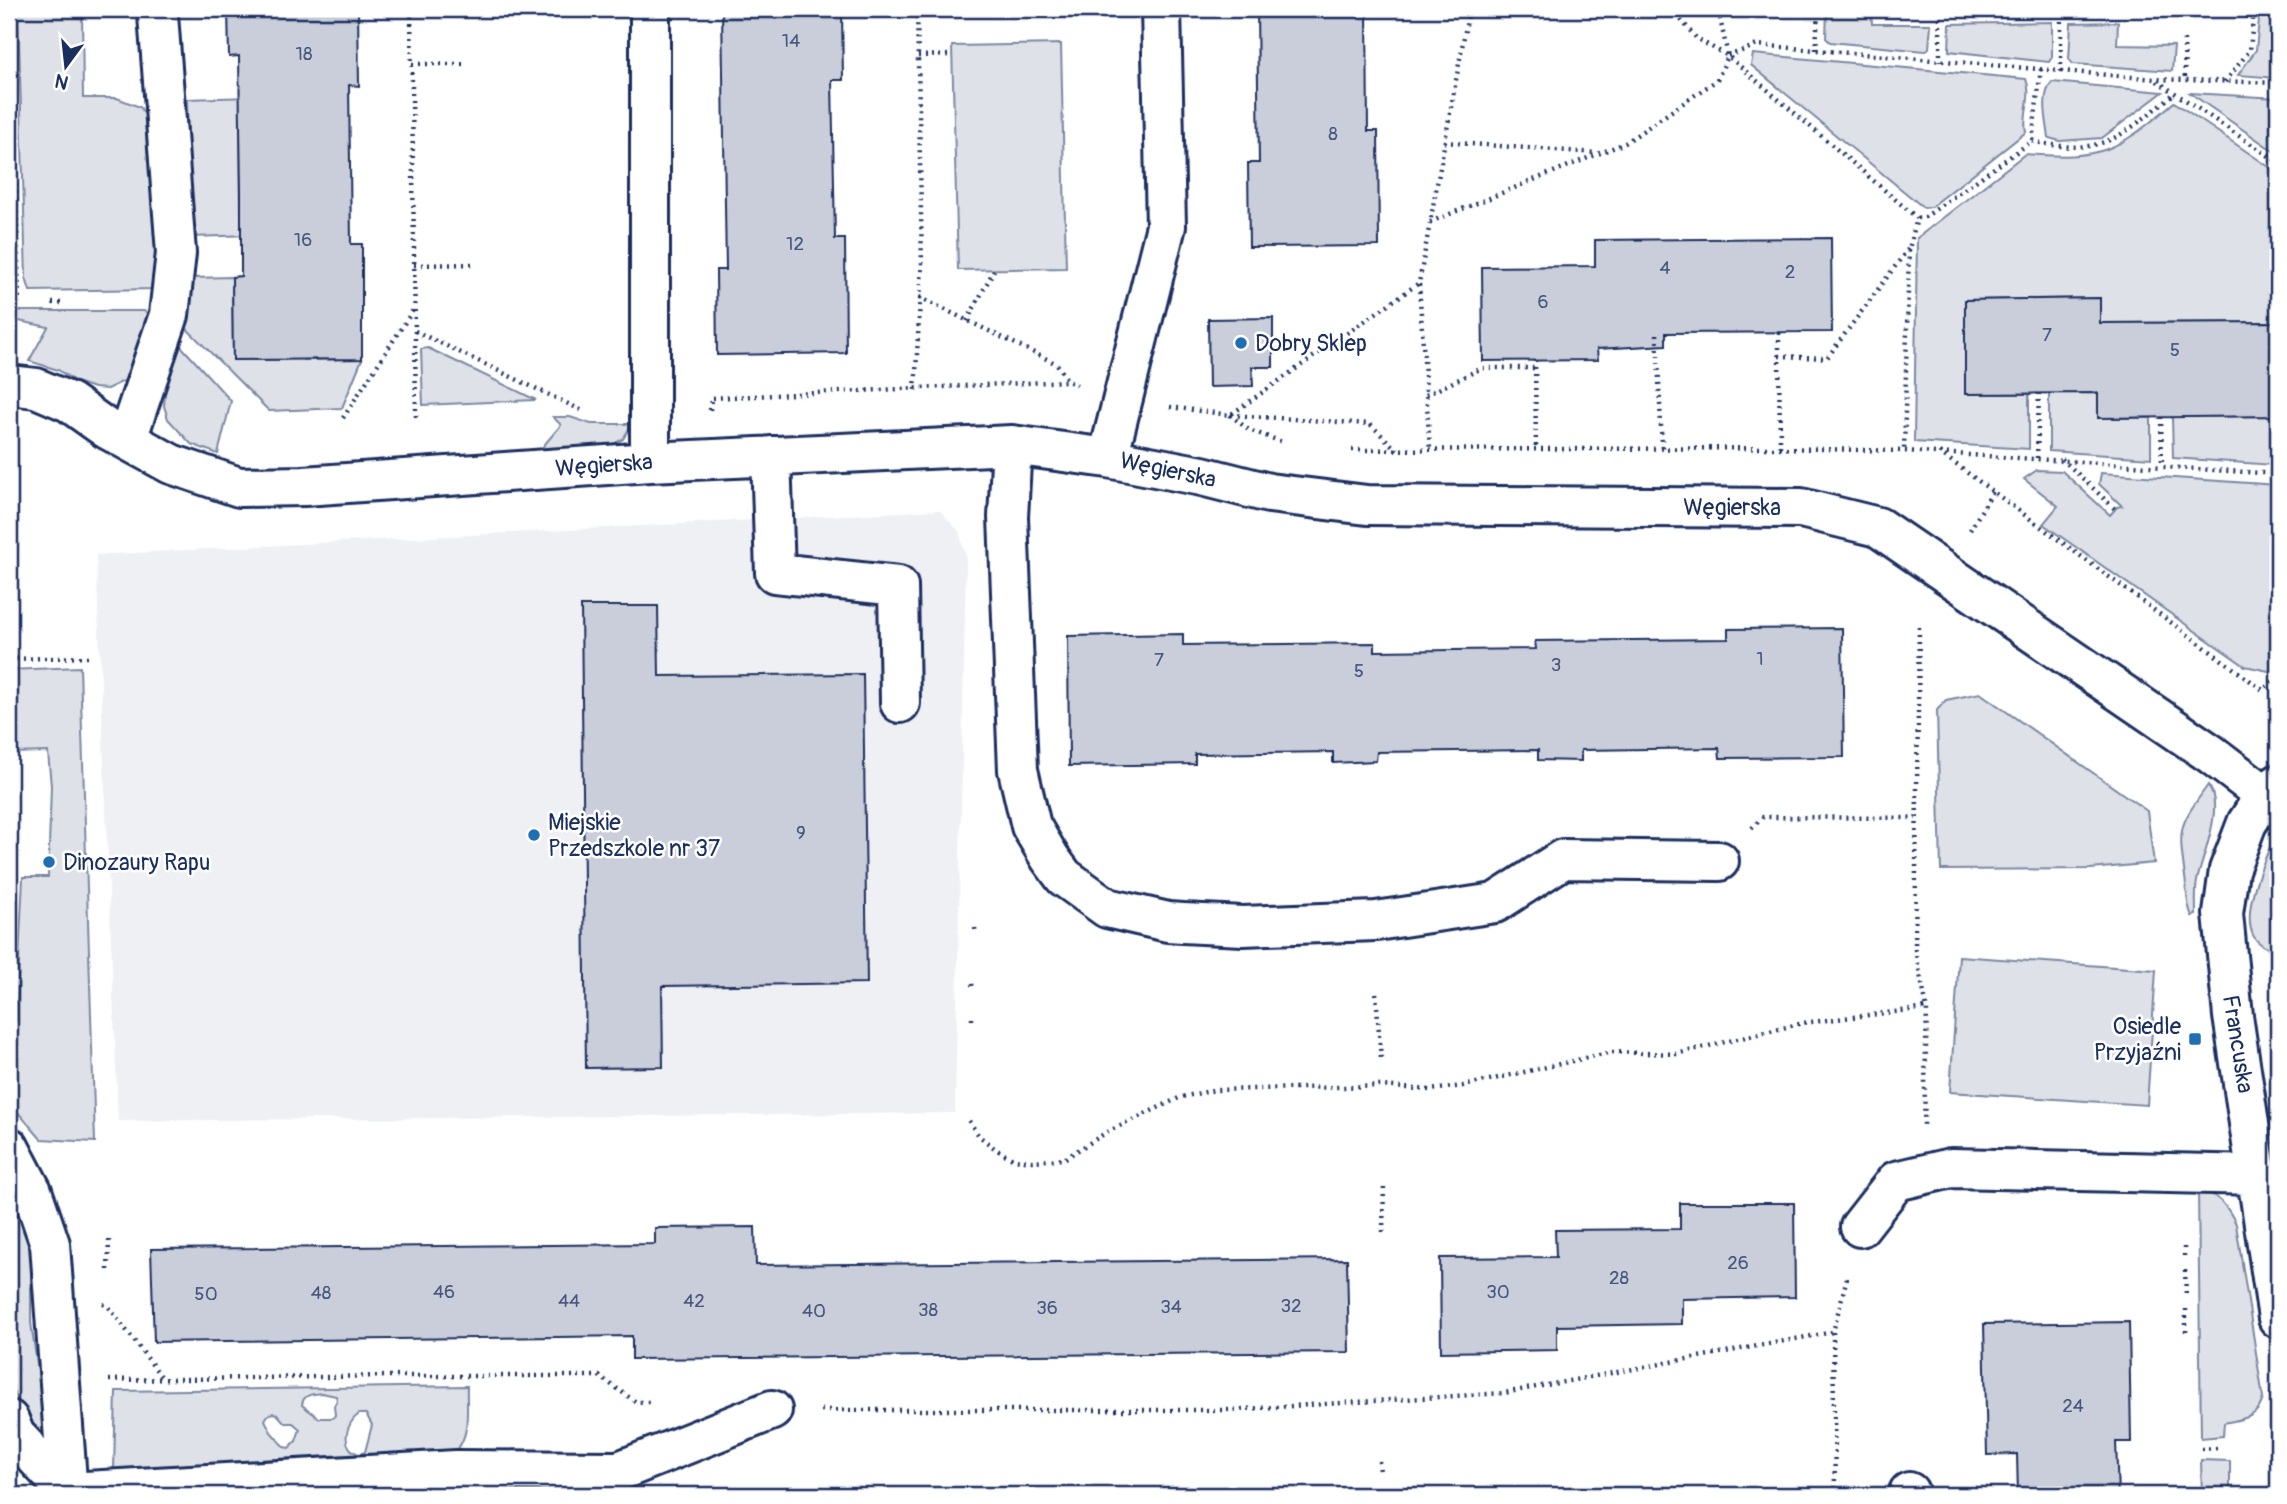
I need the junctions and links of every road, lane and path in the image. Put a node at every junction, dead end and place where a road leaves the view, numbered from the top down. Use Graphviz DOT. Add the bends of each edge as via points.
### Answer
graph roads {
  1 [pos="10,9"];
  2 [pos="411,9"];
  3 [pos="650,9"];
  4 [pos="917,9"];
  5 [pos="1161,9"];
  6 [pos="1469,9"];
  7 [pos="1672,9"];
  8 [pos="1718,9"];
  9 [pos="1818,9"];
  10 [pos="2254,9"];
  11 [pos="158,15"];
  12 [pos="2062,16"];
  13 [pos="1940,18"];
  14 [pos="2184,40"];
  15 [pos="1816,50"];
  16 [pos="952,55"];
  17 [pos="918,56"];
  18 [pos="1728,56"];
  19 [pos="1940,61"];
  20 [pos="412,64"];
  21 [pos="465,64"];
  22 [pos="2041,69"];
  23 [pos="2060,72"];
  24 [pos="2155,79"];
  25 [pos="2185,80"];
  26 [pos="2225,82"];
  27 [pos="2278,83"];
  28 [pos="2175,93"];
  29 [pos="2032,141"];
  30 [pos="1444,142"];
  31 [pos="1600,153"];
  32 [pos="2278,162"];
  33 [pos="1917,218"];
  34 [pos="1429,222"];
  35 [pos="1909,249"];
  36 [pos="474,264"];
  37 [pos="414,265"];
  38 [pos="994,270"];
  39 [pos="1419,283"];
  40 [pos="919,298"];
  41 [pos="19,303"];
  42 [pos="52,303"];
  43 [pos="65,303"];
  44 [pos="415,307"];
  45 [pos="967,321"];
  46 [pos="415,331"];
  47 [pos="1779,332"];
  48 [pos="1657,334"];
  49 [pos="1779,356"];
  50 [pos="1535,360"];
  51 [pos="1535,368"];
  52 [pos="1068,381"];
  53 [pos="9,385"];
  54 [pos="915,390"];
  55 [pos="2039,393"];
  56 [pos="1426,396"];
  57 [pos="1122,402"];
  58 [pos="580,410"];
  59 [pos="1230,415"];
  60 [pos="416,417"];
  61 [pos="2161,417"];
  62 [pos="343,418"];
  63 [pos="127,439"];
  64 [pos="1012,445"];
  65 [pos="1294,446"];
  66 [pos="1780,447"];
  67 [pos="1662,449"];
  68 [pos="1345,450"];
  69 [pos="1536,450"];
  70 [pos="1398,451"];
  71 [pos="1430,451"];
  72 [pos="1904,451"];
  73 [pos="1939,452"];
  74 [pos="771,456"];
  75 [pos="1108,458"];
  76 [pos="2038,458"];
  77 [pos="713,459"];
  78 [pos="2062,459"];
  79 [pos="650,461"];
  80 [pos="2162,466"];
  81 [pos="2278,474"];
  82 [pos="1993,491"];
  83 [pos="2115,509"];
  84 [pos="1967,536"];
  85 [pos="1919,627"];
  86 [pos="88,657"];
  87 [pos="9,659"];
  88 [pos="2278,676"];
  89 [pos="900,703"];
  90 [pos="2272,789"];
  91 [pos="1916,818"];
  92 [pos="1719,861"];
  93 [pos="1376,993"];
  94 [pos="1927,1008"];
  95 [pos="1381,1059"];
  96 [pos="1925,1105"];
  97 [pos="969,1121"];
  98 [pos="9,1147"];
  99 [pos="2258,1175"];
  100 [pos="1384,1183"];
  101 [pos="1860,1227"];
  102 [pos="1383,1232"];
  103 [pos="109,1240"];
  104 [pos="2184,1247"];
  105 [pos="2184,1258"];
  106 [pos="2185,1269"];
  107 [pos="108,1270"];
  108 [pos="2186,1296"];
  109 [pos="108,1306"];
  110 [pos="2186,1309"];
  111 [pos="2278,1318"];
  112 [pos="1833,1332"];
  113 [pos="2186,1335"];
  114 [pos="163,1379"];
  115 [pos="116,1380"];
  116 [pos="654,1402"];
  117 [pos="772,1410"];
  118 [pos="9,1420"];
  119 [pos="2219,1448"];
  120 [pos="2201,1449"];
  121 [pos="1379,1461"];
  122 [pos="1380,1473"];
  123 [pos="68,1493"];
  124 [pos="1835,1495"];
  1 -- 41 [label="path"];
  2 -- 20 [label="path"];
  3 -- 79 [label="street"];
  4 -- 17 [label="path"];
  5 -- 57 [label="street" via="1166,226"];
  6 -- 30 [label="path"];
  7 -- 18 [label="path" via="1697,39"];
  8 -- 18 [label="path"];
  9 -- 15 [label="path"];
  10 -- 26 [label="path" via="2250,50"];
  11 -- 63 [label="street" via="176,253 169,315"];
  12 -- 23 [label="path"];
  13 -- 19 [label="path"];
  14 -- 25 [label="path"];
  15 -- 18 [label="path" via="1757,45"];
  15 -- 19 [label="path"];
  16 -- 17 [label="path"];
  17 -- 40 [label="path"];
  18 -- 31 [label="path" via="1717,80 1625,144"];
  18 -- 33 [label="path"];
  19 -- 22 [label="path"];
  20 -- 21 [label="path"];
  20 -- 37 [label="path"];
  22 -- 23 [label="path"];
  22 -- 29 [label="path"];
  23 -- 24 [label="path"];
  24 -- 25 [label="path"];
  24 -- 28 [label="path"];
  25 -- 26 [label="path"];
  26 -- 27 [label="path"];
  28 -- 29 [label="path" via="2111,142 2062,148"];
  28 -- 32 [label="path"];
  29 -- 33 [label="path" via="1925,217"];
  30 -- 31 [label="path"];
  30 -- 34 [label="path"];
  31 -- 34 [label="path"];
  33 -- 35 [label="path"];
  34 -- 39 [label="path"];
  35 -- 49 [label="path" via="1828,358"];
  35 -- 72 [label="path"];
  36 -- 37 [label="path"];
  37 -- 44 [label="path"];
  38 -- 45 [label="path"];
  39 -- 56 [label="path"];
  39 -- 59 [label="path"];
  40 -- 45 [label="path"];
  40 -- 54 [label="path"];
  42 -- 43 [label="path"];
  44 -- 46 [label="path"];
  44 -- 62 [label="path"];
  45 -- 52 [label="path" via="1057,365"];
  46 -- 58 [label="path"];
  46 -- 60 [label="path"];
  47 -- 49 [label="path"];
  48 -- 67 [label="path"];
  49 -- 66 [label="path"];
  50 -- 51 [label="path"];
  51 -- 56 [label="path" via="1482,368"];
  51 -- 69 [label="path"];
  52 -- 54 [label="path"];
  52 -- 57 [label="path"];
  53 -- 63 [label="street, Węgierska" via="36,388 69,402"];
  54 -- 77 [label="path" via="710,398"];
  55 -- 76 [label="path"];
  56 -- 71 [label="path"];
  57 -- 59 [label="path"];
  57 -- 75 [label="street"];
  59 -- 65 [label="path" via="1249,430"];
  59 -- 70 [label="path" via="1370,424"];
  61 -- 80 [label="path"];
  63 -- 79 [label="street, Węgierska" via="171,464 239,487"];
  64 -- 74 [label="street, Węgierska"];
  64 -- 75 [label="street, Węgierska"];
  64 -- 92 [label="street" via="1008,517 1018,770 1031,826 1050,859 1064,877 1107,908 1168,922 1243,926 1376,921 1495,903 1563,859"];
  66 -- 67 [label="path"];
  66 -- 72 [label="path"];
  67 -- 69 [label="path"];
  68 -- 70 [label="path"];
  69 -- 71 [label="path"];
  70 -- 71 [label="path"];
  72 -- 73 [label="path"];
  73 -- 76 [label="path"];
  73 -- 82 [label="path"];
  74 -- 77 [label="street, Węgierska"];
  74 -- 89 [label="street" via="775,573 898,586"];
  75 -- 90 [label="street, Węgierska" via="1269,493 1367,505 1801,508 1878,527 2211,754"];
  76 -- 78 [label="path"];
  77 -- 79 [label="street, Węgierska"];
  78 -- 80 [label="path"];
  78 -- 83 [label="path"];
  80 -- 81 [label="path"];
  82 -- 84 [label="path"];
  82 -- 88 [label="path" via="2263,690"];
  85 -- 91 [label="path"];
  86 -- 87 [label="path"];
  90 -- 99 [label="street, Francuska" via="2247,824 2229,870 2223,914 2233,1016"];
  91 -- 92 [label="path" via="1763,817"];
  91 -- 94 [label="path" via="1915,950"];
  93 -- 95 [label="path"];
  94 -- 96 [label="path"];
  94 -- 97 [label="path" via="1802,1023 1676,1054 1612,1052 1430,1090 1382,1086 1215,1090 1181,1097 1107,1132 1064,1159 1013,1159 979,1136"];
  98 -- 123 [label="street" via="33,1191 50,1244"];
  99 -- 101 [label="street" via="1951,1168 1896,1181"];
  99 -- 111 [label="street, Francuska"];
  100 -- 102 [label="path"];
  101 -- 112 [label="path"];
  103 -- 107 [label="path"];
  104 -- 105 [label="path"];
  106 -- 108 [label="path"];
  109 -- 114 [label="path"];
  110 -- 113 [label="path"];
  112 -- 117 [label="path" via="1504,1393 1227,1410"];
  112 -- 124 [label="path"];
  114 -- 115 [label="path"];
  114 -- 116 [label="path" via="599,1376 636,1402"];
  117 -- 123 [label="street" via="619,1471 456,1470"];
  118 -- 123 [label="street" via="15,1435"];
  119 -- 120 [label="path"];
  121 -- 122 [label="path"];
}
